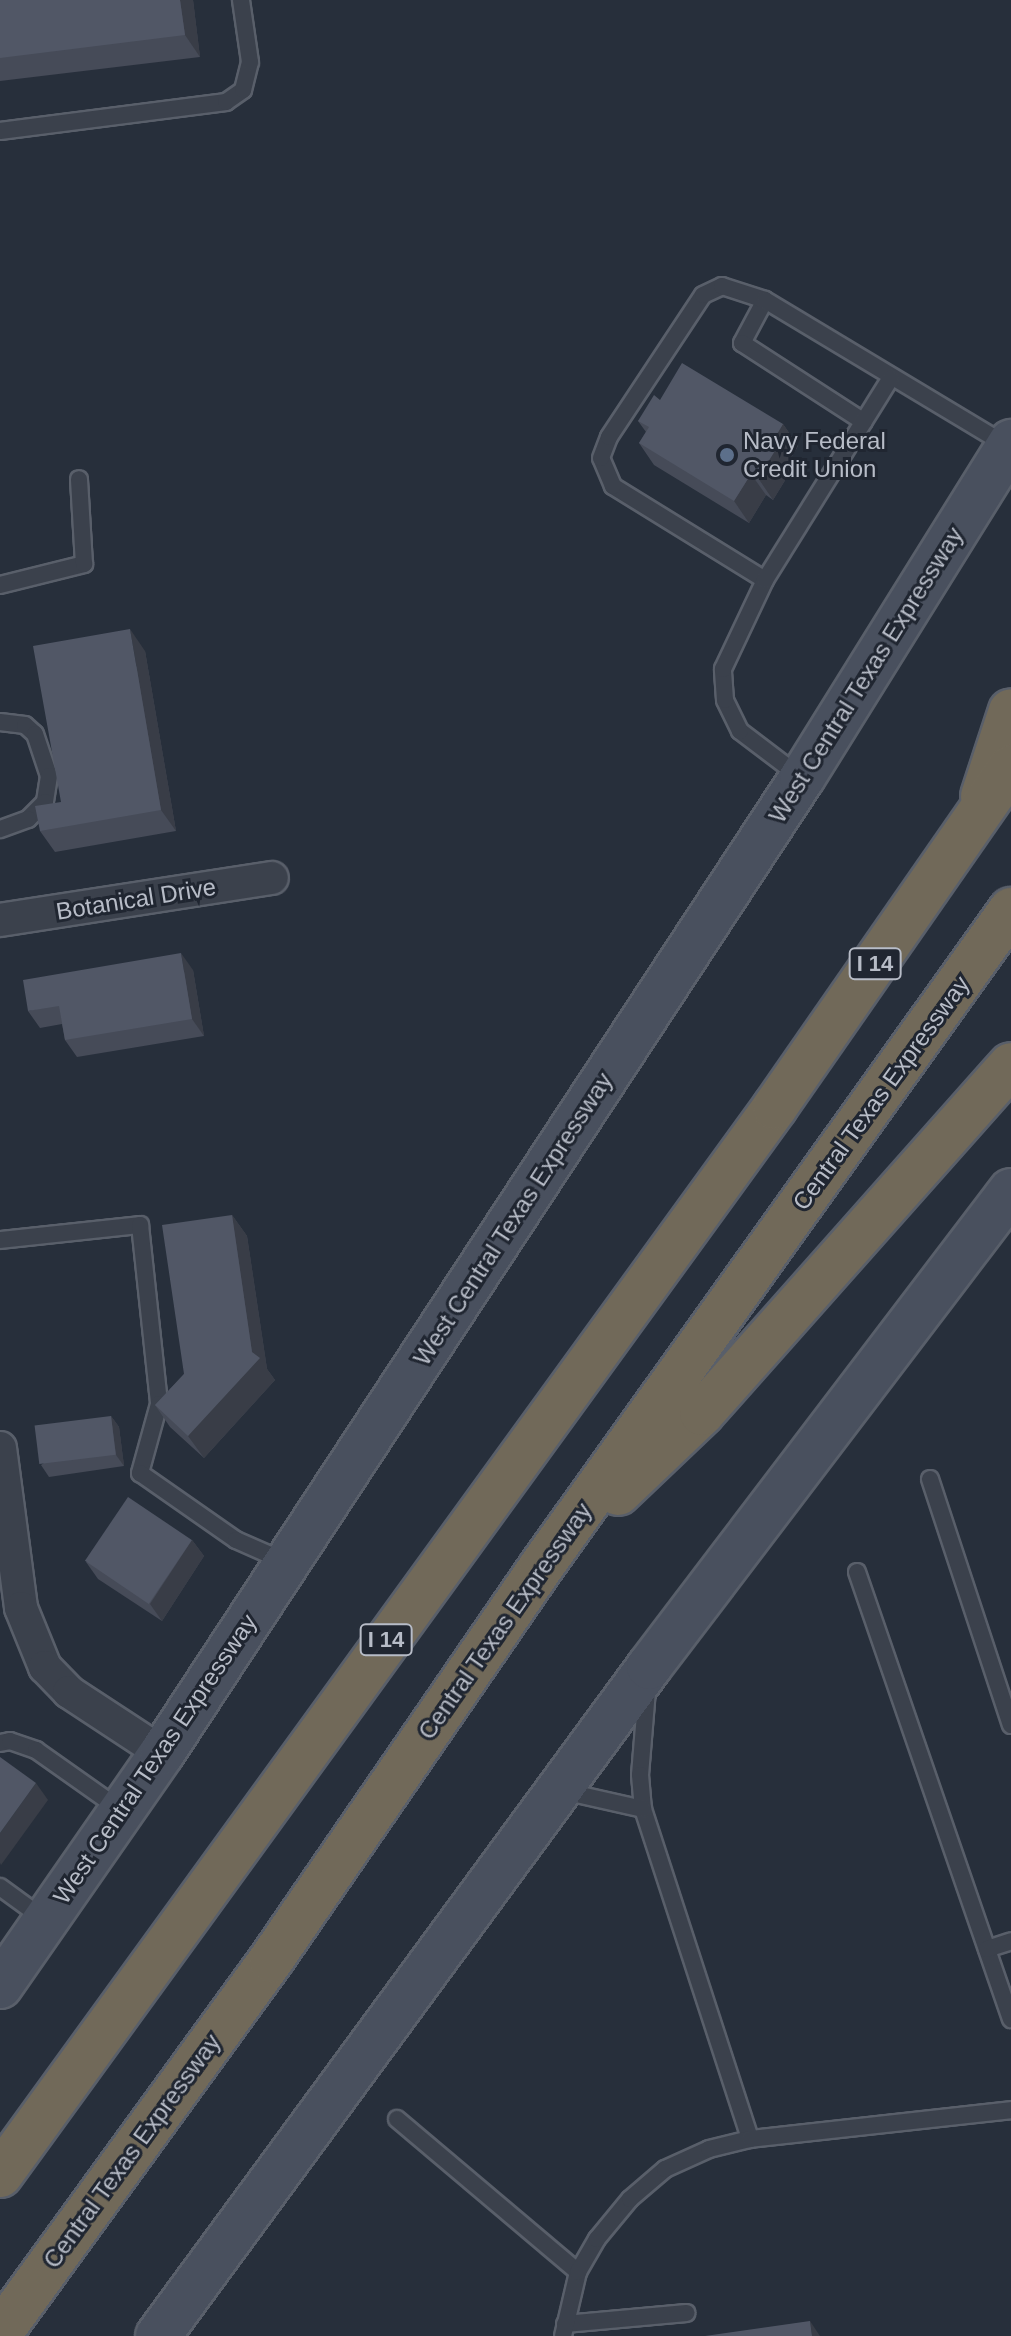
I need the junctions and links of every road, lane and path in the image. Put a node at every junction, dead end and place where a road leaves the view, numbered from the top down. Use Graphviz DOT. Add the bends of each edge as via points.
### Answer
graph roads {
  1 [pos="241,0"];
  2 [pos="0,131"];
  3 [pos="765,300"];
  4 [pos="890,379"];
  5 [pos="864,422"];
  6 [pos="1010,444"];
  7 [pos="79,479"];
  8 [pos="765,580"];
  9 [pos="0,585"];
  10 [pos="1011,711"];
  11 [pos="0,722"];
  12 [pos="1011,767"];
  13 [pos="802,778"];
  14 [pos="976,821"];
  15 [pos="0,829"];
  16 [pos="272,878"];
  17 [pos="1011,910"];
  18 [pos="0,920"];
  19 [pos="1011,1065"];
  20 [pos="1011,1191"];
  21 [pos="0,1240"];
  22 [pos="0,1448"];
  23 [pos="930,1479"];
  24 [pos="288,1562"];
  25 [pos="8,1564"];
  26 [pos="541,1567"];
  27 [pos="857,1572"];
  28 [pos="649,1667"];
  29 [pos="1011,1725"];
  30 [pos="0,1743"];
  31 [pos="162,1753"];
  32 [pos="558,1790"];
  33 [pos="643,1809"];
  34 [pos="122,1811"];
  35 [pos="0,1887"];
  36 [pos="46,1920"];
  37 [pos="1011,1941"];
  38 [pos="987,1949"];
  39 [pos="0,1986"];
  40 [pos="1011,2019"];
  41 [pos="1011,2110"];
  42 [pos="397,2119"];
  43 [pos="750,2139"];
  44 [pos="0,2175"];
  45 [pos="578,2272"];
  46 [pos="687,2313"];
  47 [pos="564,2330"];
  48 [pos="0,2333"];
  49 [pos="158,2336"];
  1 -- 2 [label="lane" via="250,62 243,90 226,102"];
  3 -- 4 [label="lane"];
  3 -- 5 [label="lane" via="742,343"];
  3 -- 8 [label="lane" via="722,286 703,295 609,437 601,458 613,486"];
  4 -- 5 [label="lane"];
  4 -- 6 [label="lane"];
  5 -- 8 [label="lane"];
  6 -- 13 [label="main road, West Central Texas Expressway"];
  7 -- 9 [label="lane" via="84,564"];
  8 -- 13 [label="lane" via="723,669 725,700 740,731"];
  10 -- 14 [label="highway"];
  11 -- 15 [label="lane" via="25,725 35,734 49,776 45,802 28,819"];
  12 -- 14 [label="highway, I 14"];
  13 -- 24 [label="main road, West Central Texas Expressway"];
  14 -- 44 [label="highway, I 14" via="766,1120"];
  16 -- 18 [label="street, Botanical Drive"];
  17 -- 26 [label="highway, Central Texas Expressway"];
  19 -- 26 [label="highway" via="702,1413"];
  20 -- 28 [label="main road"];
  21 -- 24 [label="lane" via="140,1225 159,1404 140,1473 236,1540"];
  22 -- 25 [label="street"];
  23 -- 29 [label="lane"];
  24 -- 31 [label="main road, West Central Texas Expressway"];
  25 -- 31 [label="street" via="45,1667 69,1692"];
  26 -- 48 [label="highway, Central Texas Expressway" via="271,1960"];
  27 -- 38 [label="lane"];
  28 -- 32 [label="main road"];
  28 -- 33 [label="lane" via="640,1775"];
  30 -- 34 [label="lane" via="36,1750"];
  31 -- 34 [label="main road, West Central Texas Expressway"];
  32 -- 33 [label="lane"];
  32 -- 49 [label="main road"];
  33 -- 43 [label="lane"];
  34 -- 36 [label="main road, West Central Texas Expressway"];
  35 -- 36 [label="lane"];
  36 -- 39 [label="main road, West Central Texas Expressway"];
  37 -- 38 [label="lane"];
  38 -- 40 [label="lane"];
  41 -- 43 [label="lane"];
  42 -- 45 [label="lane"];
  43 -- 45 [label="lane" via="709,2149 665,2169 630,2199"];
  45 -- 47 [label="lane"];
  46 -- 47 [label="lane"];
}
